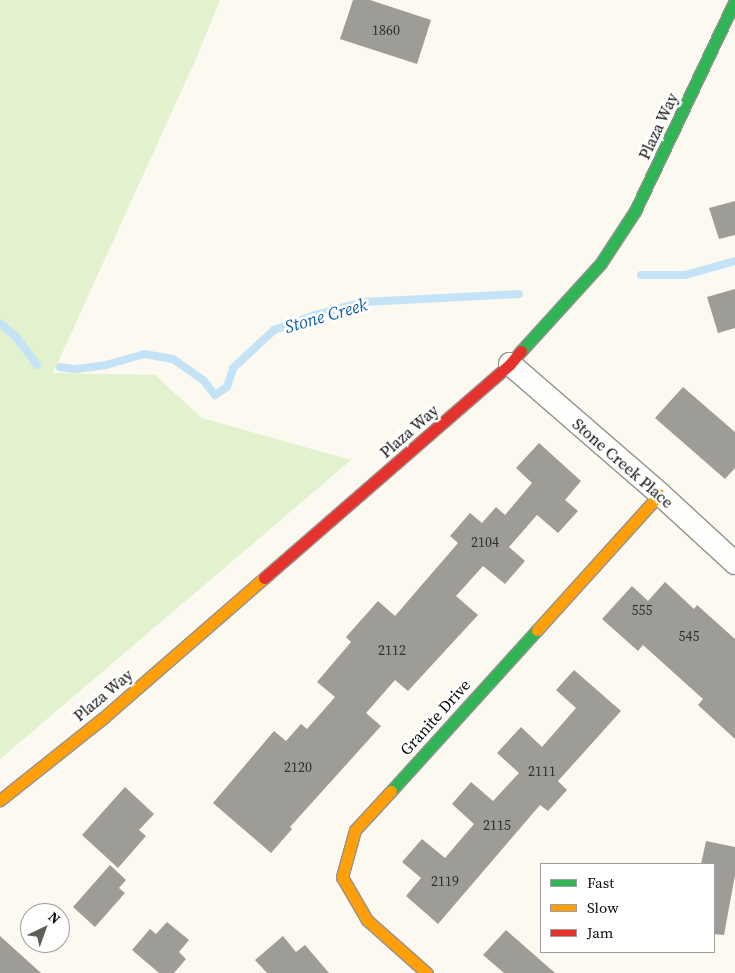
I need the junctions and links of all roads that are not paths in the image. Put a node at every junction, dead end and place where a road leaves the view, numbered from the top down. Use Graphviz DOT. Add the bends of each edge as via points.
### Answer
graph roads {
  1 [pos="735,0"];
  2 [pos="510,364"];
  3 [pos="660,494"];
  4 [pos="735,563"];
  5 [pos="0,800"];
  6 [pos="427,973"];
  1 -- 2 [label="main road, Plaza Way" via="635,211 601,263"];
  2 -- 3 [label="street, Stone Creek Place"];
  2 -- 5 [label="main road, Plaza Way" via="103,718"];
  3 -- 4 [label="street, Stone Creek Place"];
  3 -- 6 [label="main road, Granite Drive" via="354,830 342,877 367,920"];
}
